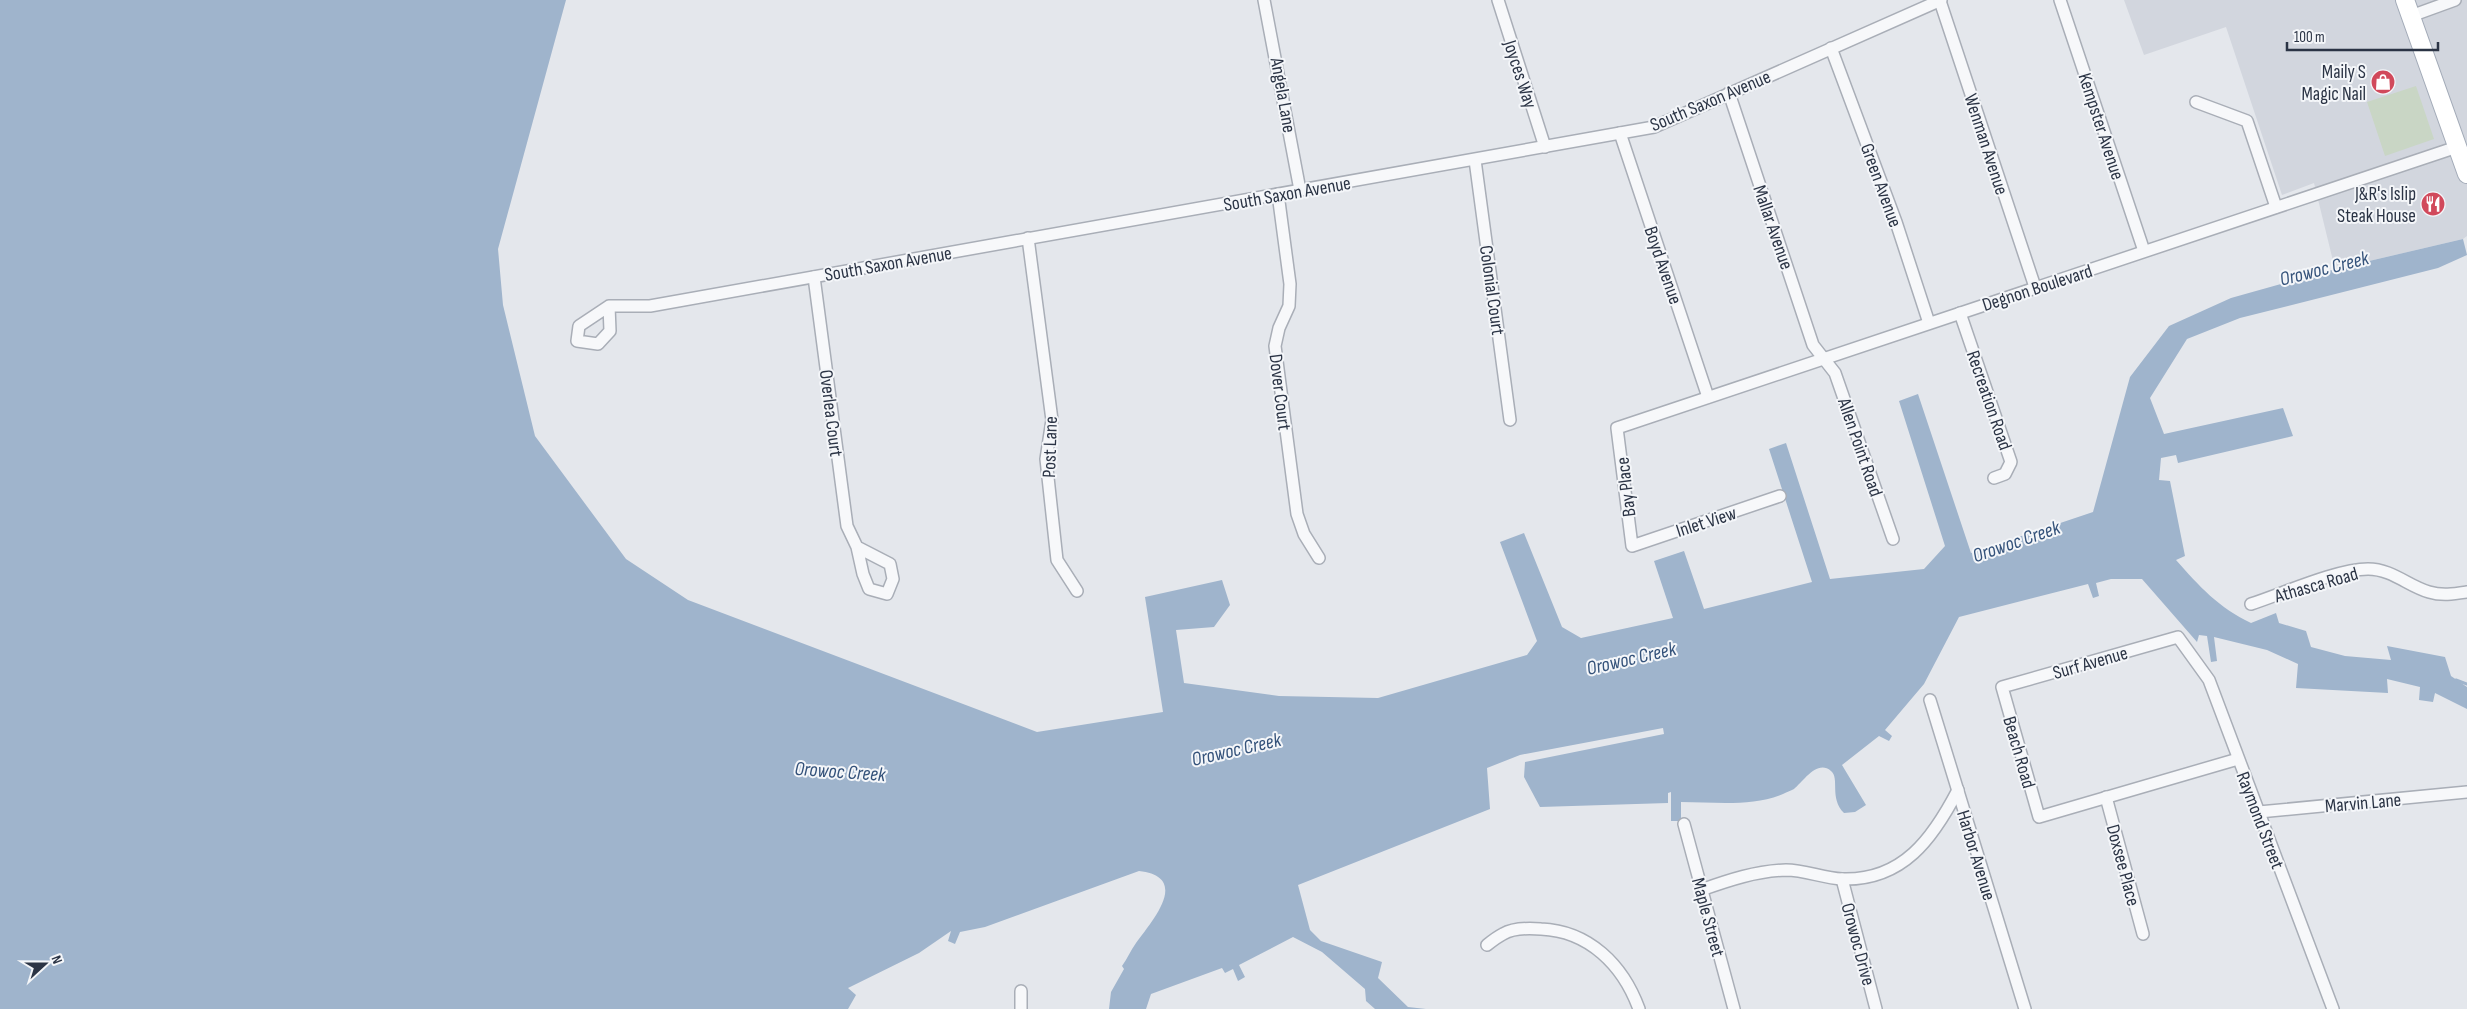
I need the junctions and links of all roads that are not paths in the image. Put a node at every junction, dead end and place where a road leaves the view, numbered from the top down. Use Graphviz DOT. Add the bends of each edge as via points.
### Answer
graph roads {
  1 [pos="1264,0"];
  2 [pos="1498,0"];
  3 [pos="1940,0"];
  4 [pos="2060,0"];
  5 [pos="2455,0"];
  6 [pos="2408,8"];
  7 [pos="1831,48"];
  8 [pos="1728,93"];
  9 [pos="2196,102"];
  10 [pos="1620,133"];
  11 [pos="2458,147"];
  12 [pos="1545,148"];
  13 [pos="1475,160"];
  14 [pos="2467,174"];
  15 [pos="1300,190"];
  16 [pos="1278,194"];
  17 [pos="2276,207"];
  18 [pos="1028,238"];
  19 [pos="2144,251"];
  20 [pos="814,277"];
  21 [pos="2035,288"];
  22 [pos="609,306"];
  23 [pos="1960,312"];
  24 [pos="1929,323"];
  25 [pos="1823,359"];
  26 [pos="1708,397"];
  27 [pos="1510,420"];
  28 [pos="1618,428"];
  29 [pos="1994,478"];
  30 [pos="1780,496"];
  31 [pos="1893,539"];
  32 [pos="857,546"];
  33 [pos="1632,546"];
  34 [pos="1319,558"];
  35 [pos="1077,591"];
  36 [pos="2467,592"];
  37 [pos="2251,604"];
  38 [pos="2178,637"];
  39 [pos="2002,687"];
  40 [pos="1930,700"];
  41 [pos="2238,759"];
  42 [pos="1958,790"];
  43 [pos="2467,792"];
  44 [pos="2106,797"];
  45 [pos="2259,812"];
  46 [pos="1684,824"];
  47 [pos="1842,879"];
  48 [pos="1702,890"];
  49 [pos="2143,934"];
  50 [pos="1487,945"];
  51 [pos="1021,991"];
  52 [pos="1021,1009"];
  53 [pos="1639,1009"];
  54 [pos="1734,1009"];
  55 [pos="1876,1009"];
  56 [pos="2025,1009"];
  57 [pos="2333,1009"];
  1 -- 15 [label="street, Angela Lane"];
  2 -- 12 [label="street, Joyces Way"];
  3 -- 7 [label="street, South Saxon Avenue"];
  3 -- 21 [label="street, Wenman Avenue"];
  4 -- 19 [label="street, Kempster Avenue"];
  5 -- 6 [label="street"];
  6 -- 11 [label="main road"];
  7 -- 8 [label="street, South Saxon Avenue"];
  7 -- 24 [label="street, Green Avenue" via="1896,222"];
  8 -- 10 [label="street, South Saxon Avenue" via="1654,127"];
  8 -- 25 [label="street, Mallar Avenue" via="1813,345"];
  9 -- 17 [label="street" via="2247,121"];
  10 -- 12 [label="street, South Saxon Avenue"];
  10 -- 26 [label="street, Boyd Avenue"];
  11 -- 14 [label="main road"];
  11 -- 17 [label="street, Degnon Boulevard"];
  12 -- 13 [label="street, South Saxon Avenue"];
  13 -- 15 [label="street, South Saxon Avenue"];
  13 -- 27 [label="street, Colonial Court"];
  15 -- 16 [label="street, South Saxon Avenue"];
  16 -- 18 [label="street, South Saxon Avenue"];
  16 -- 34 [label="street, Dover Court" via="1290,284 1289,306 1275,346 1297,514 1304,534"];
  17 -- 19 [label="street, Degnon Boulevard"];
  18 -- 20 [label="street, South Saxon Avenue"];
  18 -- 35 [label="street, Post Lane" via="1052,420 1046,458 1057,560"];
  19 -- 21 [label="street, Degnon Boulevard"];
  20 -- 22 [label="street, South Saxon Avenue" via="650,306"];
  20 -- 32 [label="street, Overlea Court" via="847,526"];
  21 -- 23 [label="street, Degnon Boulevard"];
  23 -- 24 [label="street, Degnon Boulevard"];
  23 -- 29 [label="street, Recreation Road" via="2011,462 2005,474"];
  24 -- 25 [label="street, Degnon Boulevard"];
  25 -- 26 [label="street, Degnon Boulevard"];
  25 -- 31 [label="street, Allen Point Road" via="1835,373"];
  26 -- 28 [label="street, Degnon Boulevard"];
  28 -- 33 [label="street, Bay Place"];
  30 -- 33 [label="street, Inlet View"];
  36 -- 37 [label="street, Athasca Road" via="2445,595 2427,591 2390,573 2369,569 2345,572"];
  38 -- 39 [label="street, Surf Avenue"];
  38 -- 41 [label="street, Raymond Street" via="2209,680"];
  39 -- 44 [label="street, Beach Road" via="2039,817"];
  40 -- 42 [label="street, Harbor Avenue"];
  41 -- 44 [label="street"];
  41 -- 45 [label="street, Raymond Street"];
  42 -- 47 [label="street" via="1929,839 1904,861 1870,876"];
  42 -- 56 [label="street, Harbor Avenue"];
  43 -- 45 [label="street, Marvin Lane"];
  44 -- 49 [label="street, Doxsee Place"];
  45 -- 57 [label="street, Raymond Street"];
  46 -- 48 [label="street, Maple Street"];
  47 -- 48 [label="street" via="1787,870 1732,879"];
  47 -- 55 [label="street, Orowoc Drive"];
  48 -- 54 [label="street, Maple Street"];
  50 -- 53 [label="street" via="1504,932 1529,928 1558,930 1580,937 1601,951 1618,969 1632,989"];
  51 -- 52 [label="street"];
}
